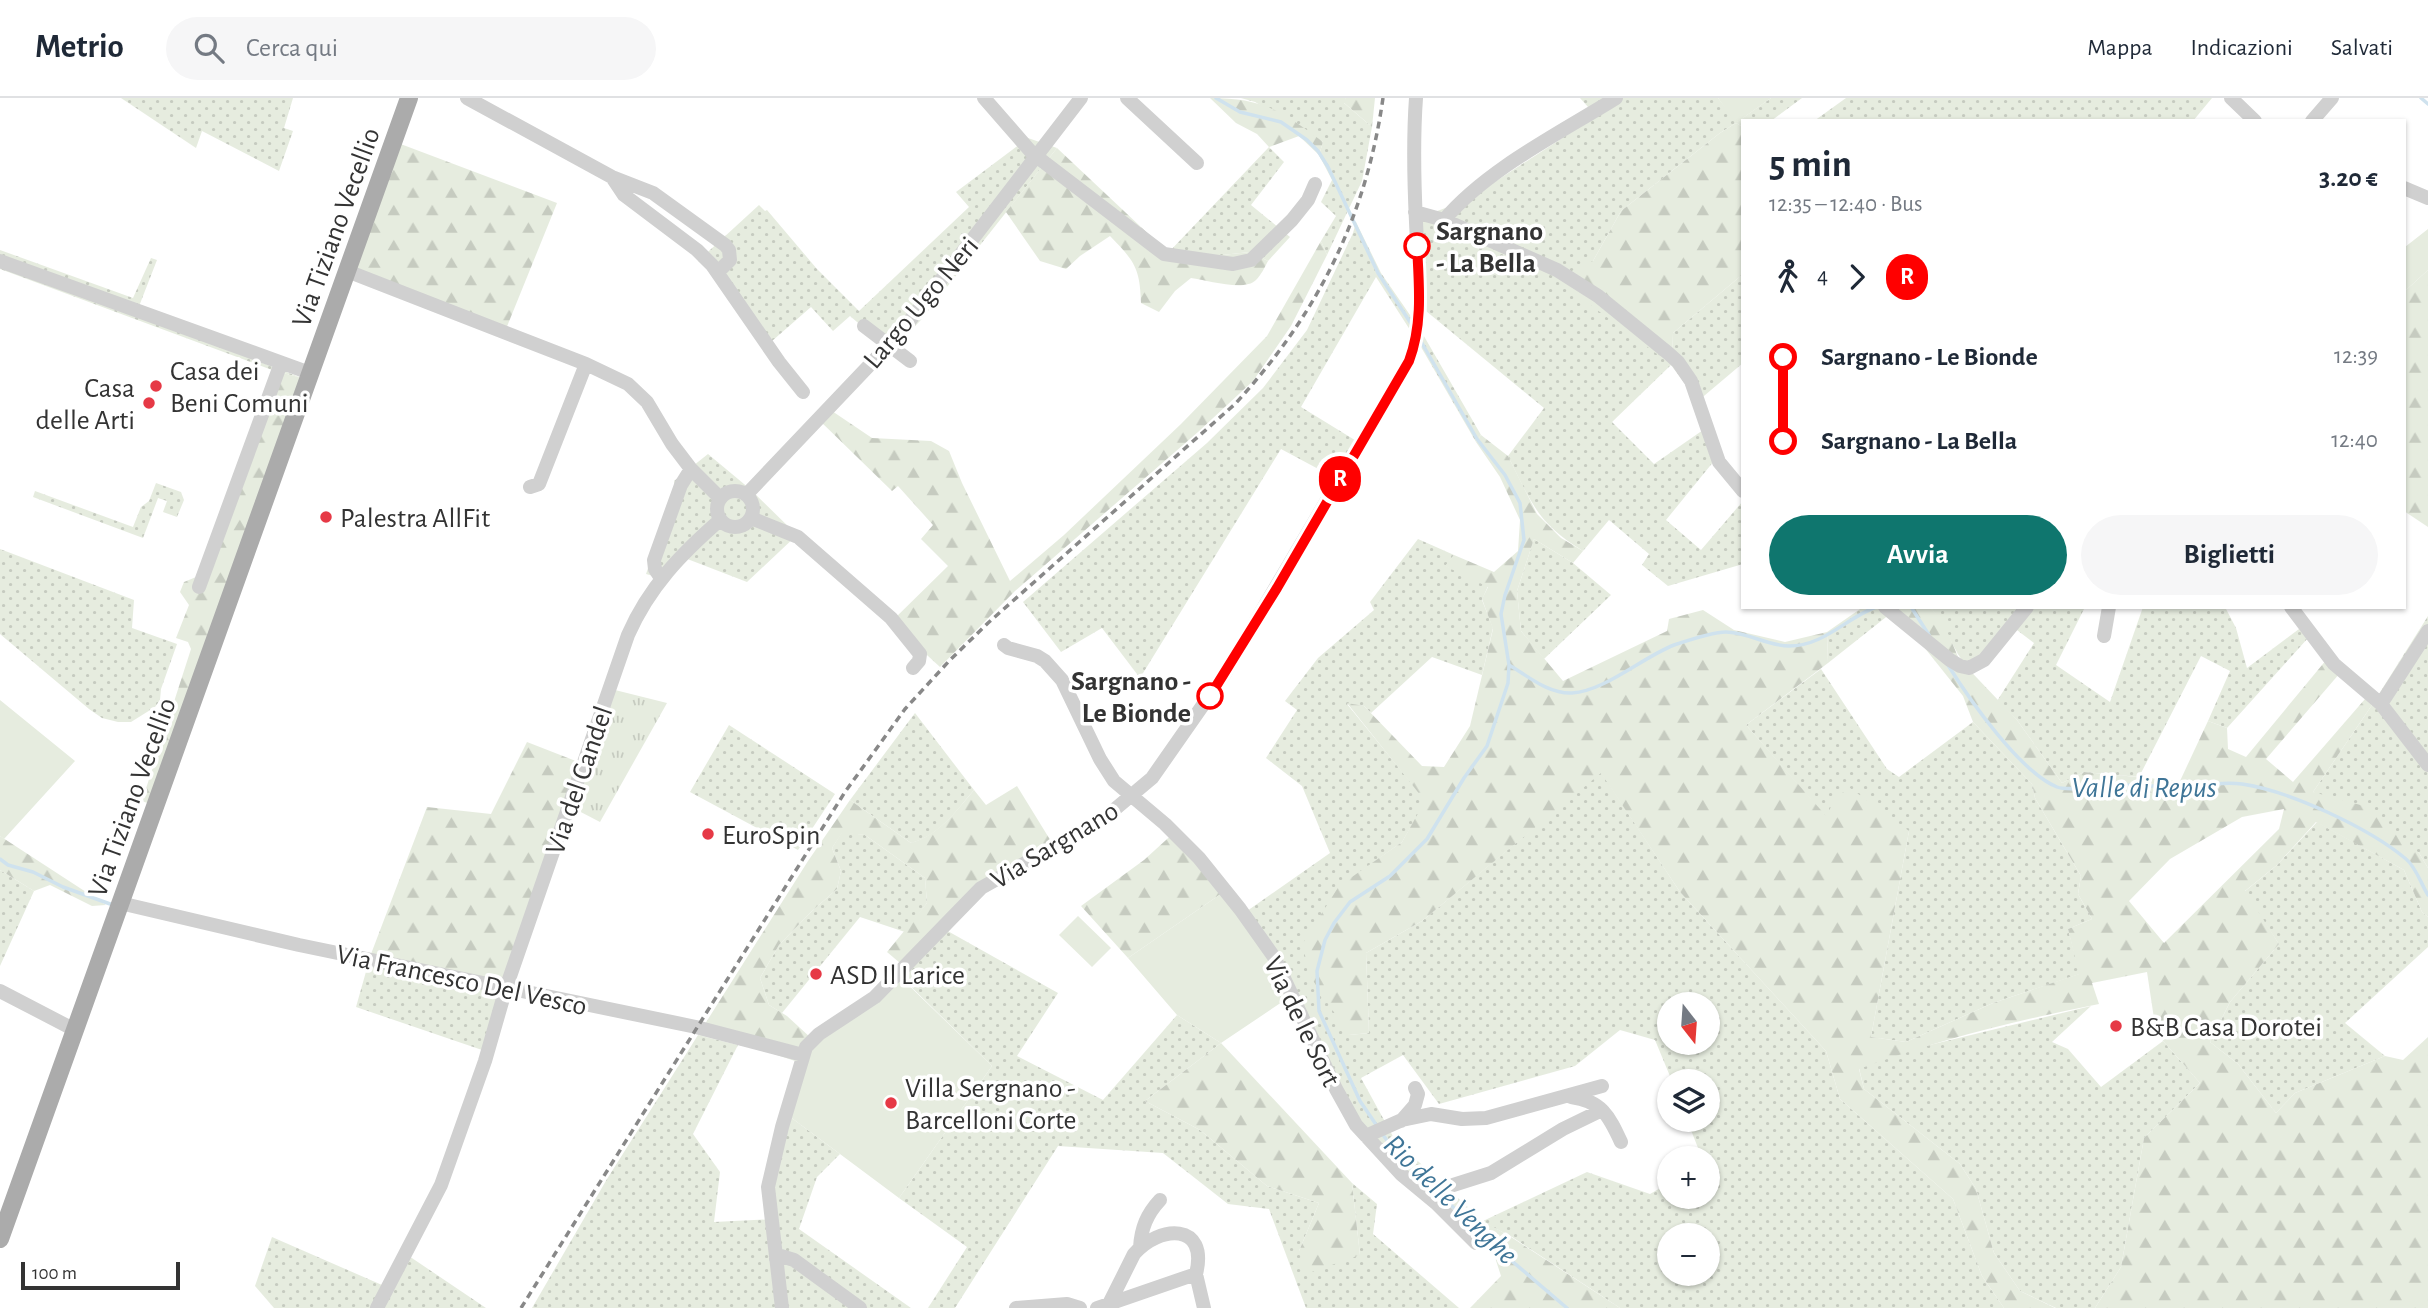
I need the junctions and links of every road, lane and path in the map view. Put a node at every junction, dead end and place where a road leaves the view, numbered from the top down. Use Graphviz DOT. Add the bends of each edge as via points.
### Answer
graph roads {
  1 [pos="409,98"];
  2 [pos="467,98"];
  3 [pos="984,98"];
  4 [pos="1081,98"];
  5 [pos="1127,98"];
  6 [pos="1416,98"];
  7 [pos="1616,98"];
  8 [pos="2231,98"];
  9 [pos="2332,98"];
  10 [pos="2253,119"];
  11 [pos="2314,119"];
  12 [pos="1037,157"];
  13 [pos="1197,163"];
  14 [pos="612,177"];
  15 [pos="1315,184"];
  16 [pos="2406,189"];
  17 [pos="2428,198"];
  18 [pos="1415,212"];
  19 [pos="1444,219"];
  20 [pos="0,261"];
  21 [pos="347,271"];
  22 [pos="718,272"];
  23 [pos="864,326"];
  24 [pos="888,345"];
  25 [pos="910,361"];
  26 [pos="281,363"];
  27 [pos="586,364"];
  28 [pos="310,373"];
  29 [pos="803,392"];
  30 [pos="546,425"];
  31 [pos="560,430"];
  32 [pos="691,469"];
  33 [pos="530,487"];
  34 [pos="1741,489"];
  35 [pos="746,495"];
  36 [pos="720,498"];
  37 [pos="751,518"];
  38 [pos="720,520"];
  39 [pos="661,578"];
  40 [pos="199,587"];
  41 [pos="1887,609"];
  42 [pos="2025,609"];
  43 [pos="2109,609"];
  44 [pos="2293,609"];
  45 [pos="2428,631"];
  46 [pos="2104,636"];
  47 [pos="1004,645"];
  48 [pos="913,668"];
  49 [pos="2381,704"];
  50 [pos="2428,765"];
  51 [pos="1132,797"];
  52 [pos="121,903"];
  53 [pos="506,988"];
  54 [pos="0,991"];
  55 [pos="75,1030"];
  56 [pos="803,1055"];
  57 [pos="1602,1086"];
  58 [pos="1415,1088"];
  59 [pos="1565,1096"];
  60 [pos="1602,1110"];
  61 [pos="1382,1129"];
  62 [pos="1621,1142"];
  63 [pos="1436,1194"];
  64 [pos="1160,1200"];
  65 [pos="0,1239"];
  66 [pos="1476,1243"];
  67 [pos="1140,1248"];
  68 [pos="776,1259"];
  69 [pos="1196,1274"];
  70 [pos="1103,1306"];
  71 [pos="377,1308"];
  72 [pos="782,1308"];
  73 [pos="860,1308"];
  74 [pos="1016,1308"];
  75 [pos="1080,1308"];
  76 [pos="1204,1308"];
  1 -- 21 [label="main road, Via Tiziano Vecellio"];
  2 -- 14 [label="street"];
  3 -- 12 [label="street"];
  4 -- 12 [label="street, Largo Ugo Neri"];
  5 -- 13 [label="street"];
  6 -- 18 [label="street, Via Sargnano"];
  7 -- 19 [label="street" via="1500,170"];
  8 -- 10 [label="street"];
  9 -- 11 [label="street"];
  12 -- 15 [label="street" via="1164,254 1233,264 1259,254 1308,200"];
  12 -- 24 [label="street, Largo Ugo Neri"];
  14 -- 22 [label="street" via="624,195 697,250"];
  14 -- 22 [label="street" via="653,193 725,244 730,260"];
  16 -- 17 [label="street"];
  18 -- 19 [label="street"];
  18 -- 51 [label="street, Via Sargnano" via="1419,296 1409,361 1224,676 1169,756"];
  19 -- 34 [label="street" via="1557,270 1668,352 1691,382 1719,462"];
  20 -- 26 [label="street, Via Tiziano Vecellio"];
  21 -- 27 [label="street"];
  21 -- 28 [label="main road, Via Tiziano Vecellio"];
  22 -- 29 [label="street"];
  23 -- 24 [label="street"];
  24 -- 25 [label="street"];
  24 -- 35 [label="street, Largo Ugo Neri"];
  26 -- 28 [label="street, Via Tiziano Vecellio"];
  26 -- 40 [label="street, Via Tiziano Vecellio"];
  27 -- 31 [label="street"];
  27 -- 32 [label="street" via="635,389"];
  28 -- 52 [label="main road, Via Tiziano Vecellio"];
  30 -- 31 [label="street"];
  31 -- 33 [label="street" via="538,484"];
  32 -- 36 [label="street"];
  32 -- 39 [label="street" via="654,560"];
  35 -- 36 [label="street" via="736,491"];
  35 -- 37 [label="street" via="752,503"];
  36 -- 38 [label="street" via="716,509"];
  37 -- 38 [label="street" via="739,527"];
  37 -- 48 [label="street" via="798,537 891,618 920,654"];
  38 -- 39 [label="street, Via del Candel"];
  39 -- 53 [label="street, Via del Candel" via="625,643"];
  41 -- 42 [label="street" via="1965,668 1980,663"];
  43 -- 46 [label="street"];
  44 -- 49 [label="street" via="2334,664"];
  45 -- 49 [label="street"];
  47 -- 51 [label="street, Via de le Sort" via="1037,656 1057,674 1106,770"];
  49 -- 50 [label="street"];
  51 -- 56 [label="street, Via Sargnano" via="1102,820 981,888 875,997 819,1034"];
  51 -- 61 [label="street, Via de le Sort" via="1199,858 1240,908 1274,957 1346,1110"];
  52 -- 53 [label="street, Via Francesco Del Vesco"];
  52 -- 55 [label="main road, Via Tiziano Vecellio"];
  53 -- 56 [label="street, Via Francesco Del Vesco" via="696,1027"];
  53 -- 71 [label="street, Via del Candel" via="441,1185"];
  54 -- 55 [label="street"];
  55 -- 65 [label="main road, Via Tiziano Vecellio"];
  56 -- 68 [label="street, Via Sargnano" via="769,1174"];
  57 -- 59 [label="street"];
  58 -- 61 [label="street" via="1415,1105"];
  59 -- 60 [label="street" via="1595,1103"];
  59 -- 61 [label="street" via="1486,1118 1431,1114"];
  60 -- 62 [label="street"];
  60 -- 63 [label="street" via="1491,1173"];
  61 -- 63 [label="street, Via de le Sort" via="1401,1174"];
  63 -- 66 [label="street, Via de le Sort"];
  64 -- 67 [label="street" via="1144,1223"];
  67 -- 69 [label="street" via="1166,1235 1188,1237 1199,1252"];
  67 -- 70 [label="street"];
  68 -- 72 [label="street, Via Sargnano"];
  68 -- 73 [label="street" via="794,1260"];
  69 -- 70 [label="street"];
  69 -- 76 [label="street"];
  74 -- 75 [label="street" via="1067,1304"];
}
